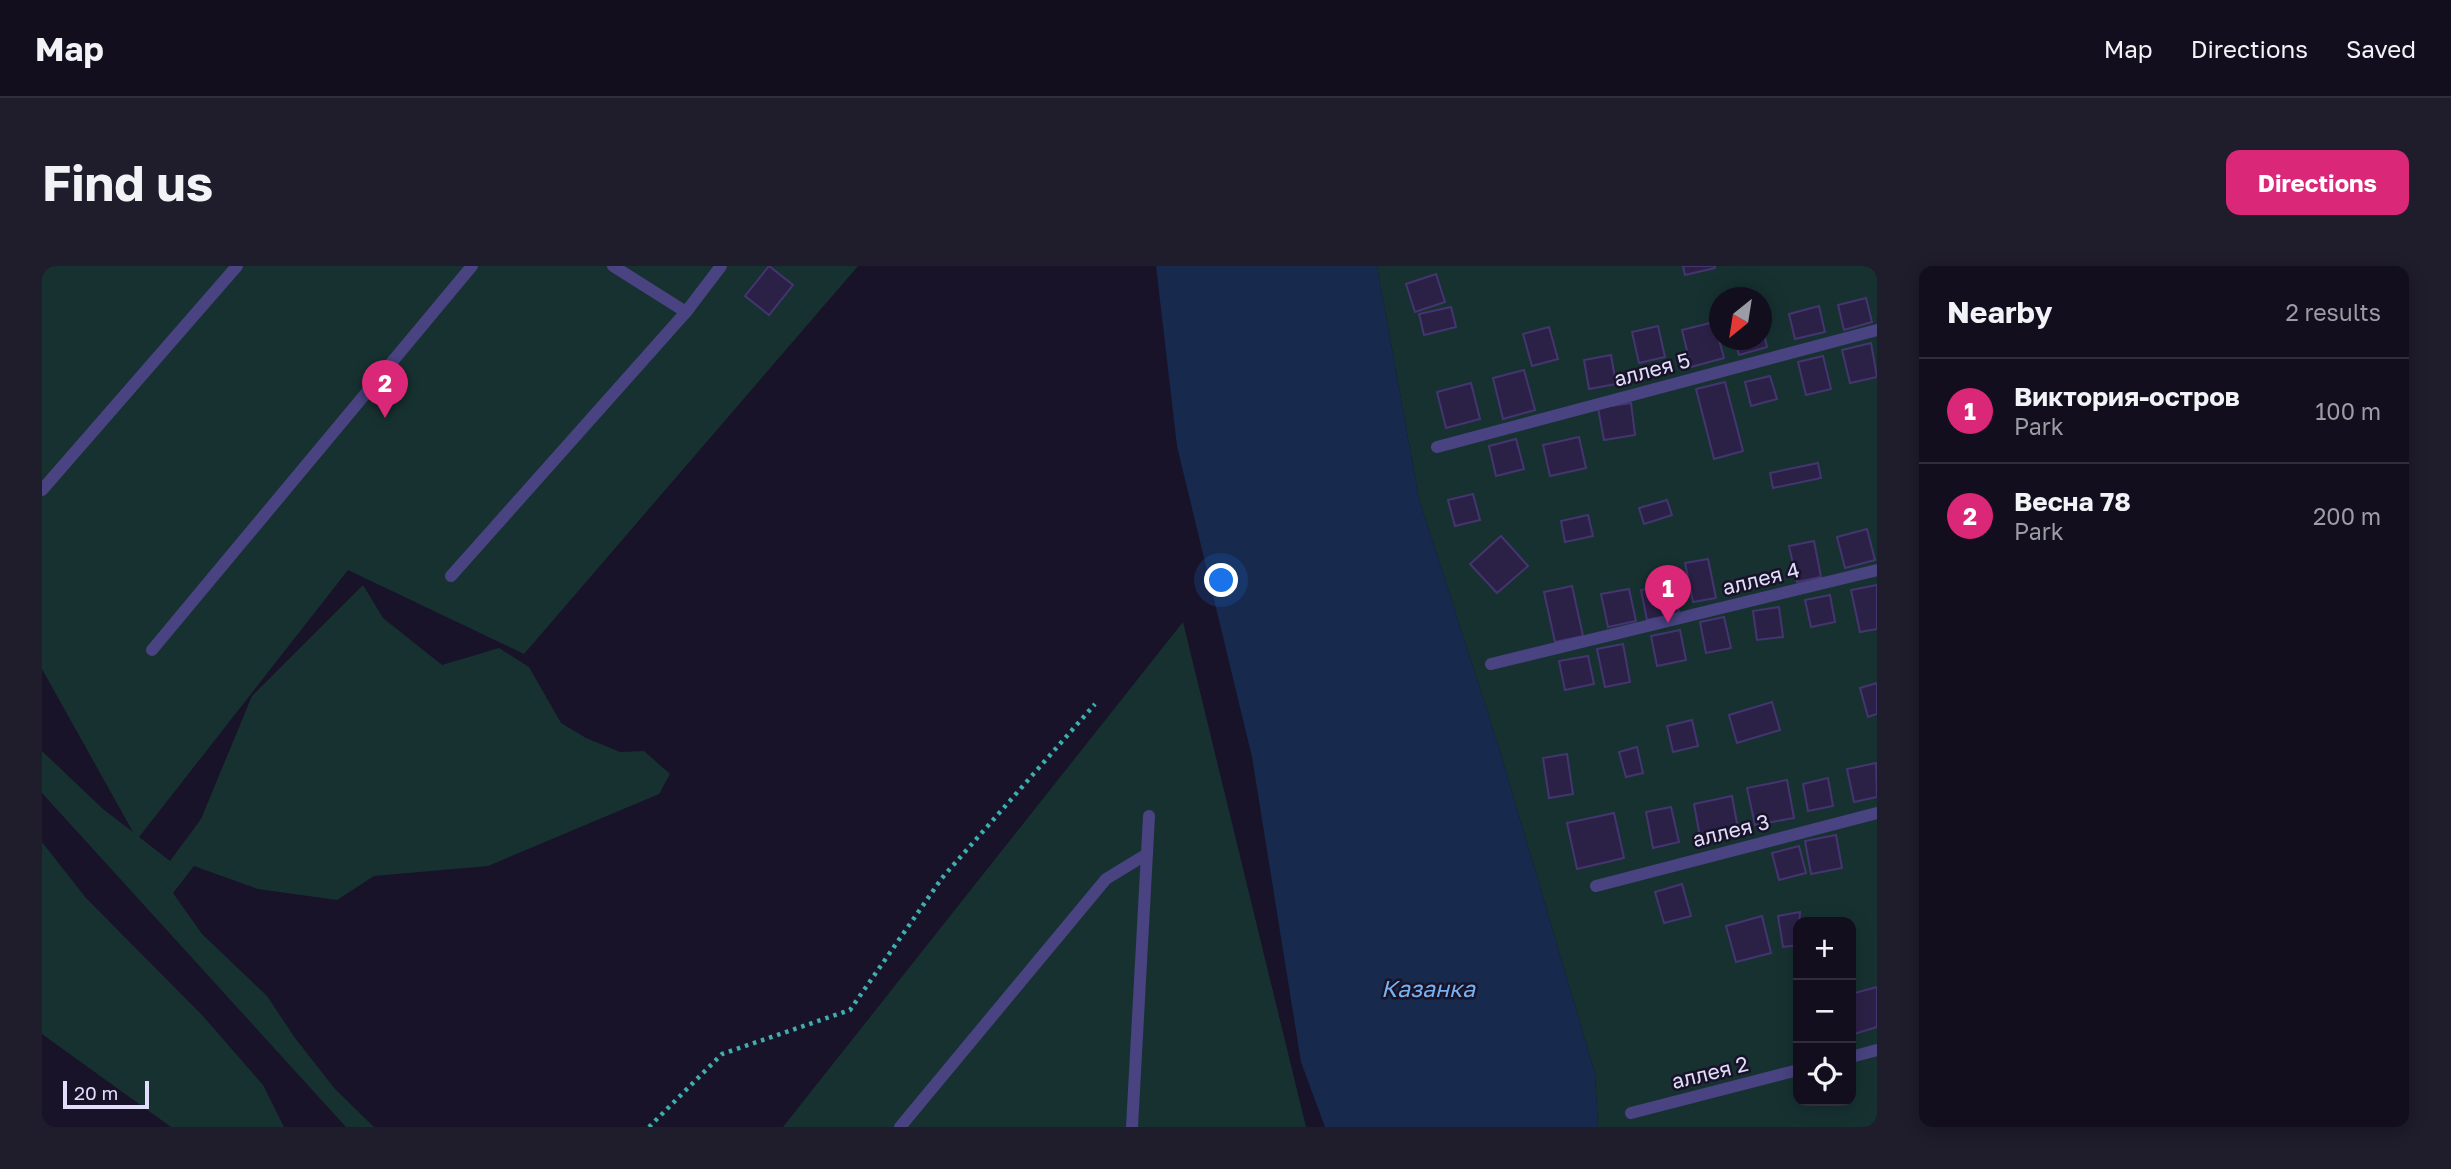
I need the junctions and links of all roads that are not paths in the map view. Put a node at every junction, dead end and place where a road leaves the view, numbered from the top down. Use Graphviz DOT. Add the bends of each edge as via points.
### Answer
graph roads {
  1 [pos="237,266"];
  2 [pos="472,266"];
  3 [pos="613,266"];
  4 [pos="721,266"];
  5 [pos="686,312"];
  6 [pos="1877,330"];
  7 [pos="1437,447"];
  8 [pos="42,490"];
  9 [pos="1877,570"];
  10 [pos="452,576"];
  11 [pos="152,650"];
  12 [pos="1491,664"];
  13 [pos="1877,813"];
  14 [pos="1149,816"];
  15 [pos="1147,854"];
  16 [pos="1596,886"];
  17 [pos="1877,1050"];
  18 [pos="1856,1056"];
  19 [pos="1793,1071"];
  20 [pos="1631,1113"];
  21 [pos="900,1127"];
  22 [pos="1132,1127"];
  1 -- 8 [label="lane"];
  2 -- 11 [label="lane"];
  3 -- 5 [label="lane"];
  4 -- 5 [label="lane"];
  5 -- 10 [label="lane"];
  6 -- 7 [label="lane, аллея 5"];
  9 -- 12 [label="lane, аллея 4"];
  13 -- 16 [label="lane, аллея 3"];
  14 -- 15 [label="lane"];
  15 -- 21 [label="lane" via="1106,879"];
  15 -- 22 [label="lane"];
  17 -- 18 [label="lane"];
  19 -- 20 [label="lane, аллея 2"];
}
